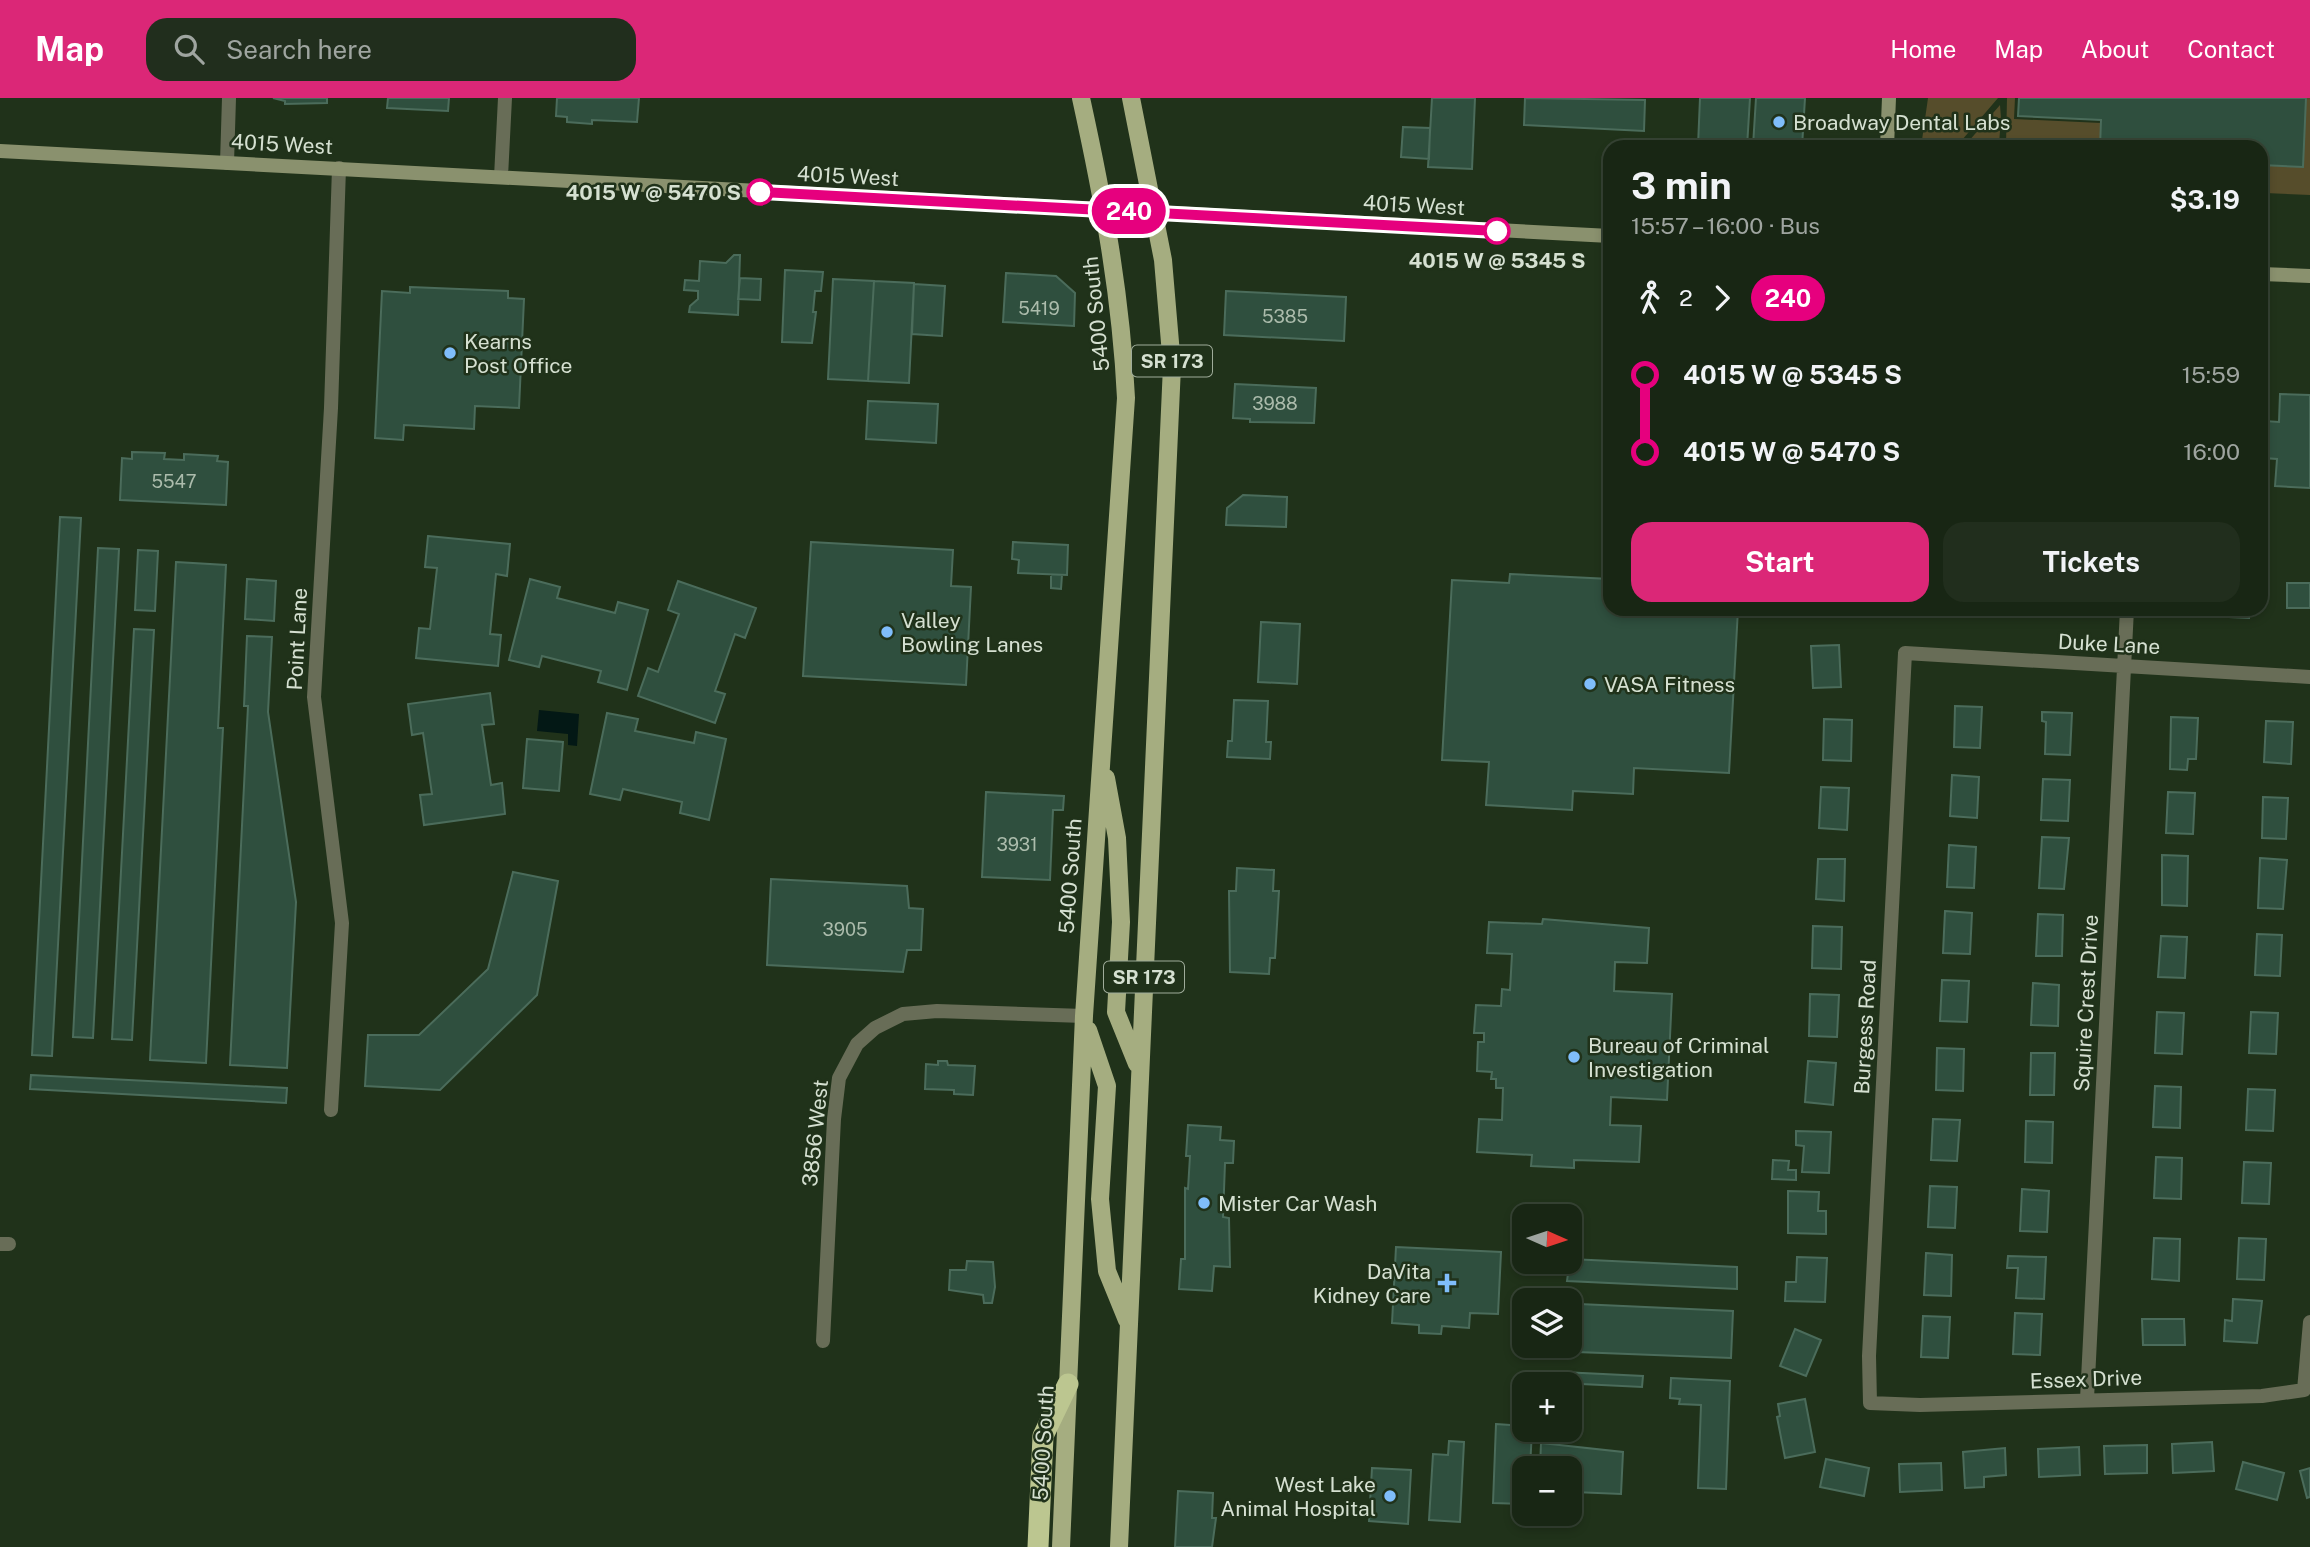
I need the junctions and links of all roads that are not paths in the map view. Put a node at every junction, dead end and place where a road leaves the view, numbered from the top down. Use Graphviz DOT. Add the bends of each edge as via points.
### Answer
graph roads {
  1 [pos="229,98"];
  2 [pos="505,98"];
  3 [pos="1081,98"];
  4 [pos="1131,98"];
  5 [pos="1889,98"];
  6 [pos="1887,140"];
  7 [pos="0,151"];
  8 [pos="227,163"];
  9 [pos="339,168"];
  10 [pos="501,177"];
  11 [pos="1105,210"];
  12 [pos="1154,213"];
  13 [pos="1603,236"];
  14 [pos="2268,274"];
  15 [pos="2310,276"];
  16 [pos="2127,616"];
  17 [pos="1905,653"];
  18 [pos="2123,666"];
  19 [pos="2310,677"];
  20 [pos="1102,754"];
  21 [pos="1084,1016"];
  22 [pos="1140,1070"];
  23 [pos="331,1110"];
  24 [pos="2310,1322"];
  25 [pos="1129,1326"];
  26 [pos="823,1341"];
  27 [pos="1068,1384"];
  28 [pos="2087,1399"];
  29 [pos="1870,1403"];
  30 [pos="1038,1547"];
  31 [pos="1061,1547"];
  32 [pos="1119,1547"];
  1 -- 8 [label="street"];
  2 -- 10 [label="street"];
  3 -- 11 [label="main road, SR 173"];
  4 -- 12 [label="main road, SR 173"];
  5 -- 6 [label="street"];
  7 -- 8 [label="street, 4015 West"];
  8 -- 9 [label="street, 4015 West"];
  9 -- 10 [label="street, 4015 West"];
  9 -- 23 [label="street, Point Lane" via="314,697 342,923"];
  10 -- 11 [label="street, 4015 West"];
  11 -- 12 [label="street, 4015 West"];
  11 -- 20 [label="main road, 5400 South / SR 173" via="1122,328 1126,398"];
  12 -- 13 [label="street, 4015 West"];
  12 -- 22 [label="main road, SR 173" via="1172,366"];
  14 -- 15 [label="street"];
  16 -- 18 [label="street, Squire Crest Drive"];
  17 -- 18 [label="street, Duke Lane"];
  17 -- 29 [label="street, Burgess Road"];
  18 -- 19 [label="street, Duke Lane"];
  18 -- 28 [label="street, Squire Crest Drive"];
  20 -- 21 [label="main road, 5400 South / SR 173"];
  20 -- 22 [label="main road" via="1117,838 1121,922 1116,1012"];
  21 -- 25 [label="main road" via="1107,1086 1100,1199 1107,1272"];
  21 -- 26 [label="street, 3856 West" via="903,1014 875,1028 857,1044 839,1078 834,1119"];
  21 -- 27 [label="main road, 5400 South / SR 173"];
  22 -- 25 [label="main road, SR 173"];
  24 -- 28 [label="street, Essex Drive" via="2304,1391"];
  25 -- 32 [label="main road, SR 173"];
  27 -- 30 [label="highway" via="1043,1436"];
  27 -- 31 [label="main road, 5400 South / SR 173"];
  28 -- 29 [label="street, Essex Drive"];
}
